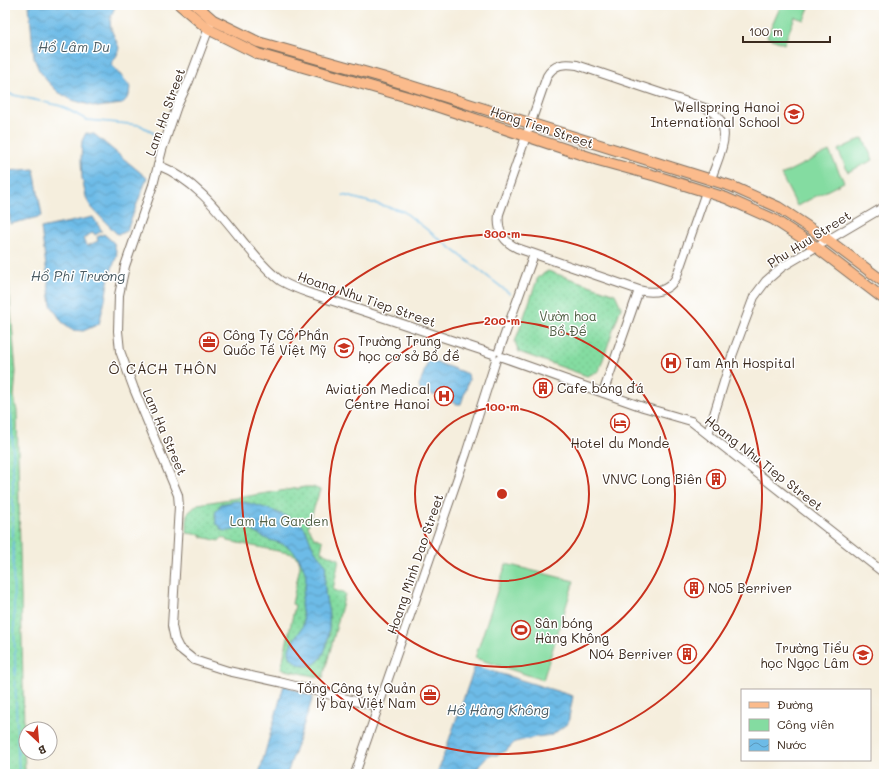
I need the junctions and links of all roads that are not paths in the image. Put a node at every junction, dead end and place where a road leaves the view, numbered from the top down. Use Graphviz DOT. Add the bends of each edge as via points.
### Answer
graph roads {
  1 [pos="180,5"];
  2 [pos="196,5"];
  3 [pos="213,20"];
  4 [pos="208,29"];
  5 [pos="531,123"];
  6 [pos="526,136"];
  7 [pos="158,164"];
  8 [pos="711,179"];
  9 [pos="706,192"];
  10 [pos="884,207"];
  11 [pos="828,240"];
  12 [pos="816,247"];
  13 [pos="534,254"];
  14 [pos="884,282"];
  15 [pos="638,290"];
  16 [pos="884,299"];
  17 [pos="498,356"];
  18 [pos="603,393"];
  19 [pos="708,434"];
  20 [pos="884,573"];
  21 [pos="379,708"];
  22 [pos="355,774"];
  1 -- 4 [label="main road, Hong Tien Street"];
  2 -- 3 [label="main road, Hong Tien Street"];
  3 -- 4 [label="street, Lam Ha Street"];
  3 -- 5 [label="main road, Hong Tien Street" via="258,42"];
  4 -- 6 [label="main road, Hong Tien Street" via="258,54 425,103"];
  4 -- 7 [label="street, Lam Ha Street" via="177,106"];
  5 -- 6 [label="street"];
  5 -- 8 [label="main road, Hong Tien Street"];
  5 -- 8 [label="street" via="552,68 565,64 577,65 714,112 722,122 725,134"];
  6 -- 9 [label="main road, Hong Tien Street"];
  6 -- 13 [label="street" via="498,223 502,236 508,243"];
  7 -- 17 [label="street, Hoang Nhu Tiep Street" via="176,172 211,203 259,261 282,281 309,293"];
  7 -- 21 [label="street, Lam Ha Street" via="125,266 119,295 118,331 124,362 178,495 172,612 175,640 194,660 228,671"];
  8 -- 11 [label="main road, Hong Tien Street" via="778,207"];
  9 -- 12 [label="main road, Hong Tien Street" via="773,219"];
  9 -- 15 [label="street" via="674,281 660,291"];
  10 -- 11 [label="street, Phu Huu Street"];
  11 -- 12 [label="street, Phu Huu Street"];
  11 -- 14 [label="main road, Hong Tien Street"];
  12 -- 16 [label="main road, Hong Tien Street"];
  12 -- 19 [label="street, Phu Huu Street" via="782,267 766,281 754,297 734,350"];
  13 -- 15 [label="street"];
  13 -- 17 [label="street, Hoang Minh Dao Street"];
  15 -- 18 [label="street"];
  17 -- 18 [label="street, Hoang Nhu Tiep Street"];
  17 -- 21 [label="street, Hoang Minh Dao Street"];
  18 -- 19 [label="street, Hoang Nhu Tiep Street" via="691,421"];
  19 -- 20 [label="street, Hoang Nhu Tiep Street"];
  21 -- 22 [label="street, Hoang Minh Dao Street"];
}
